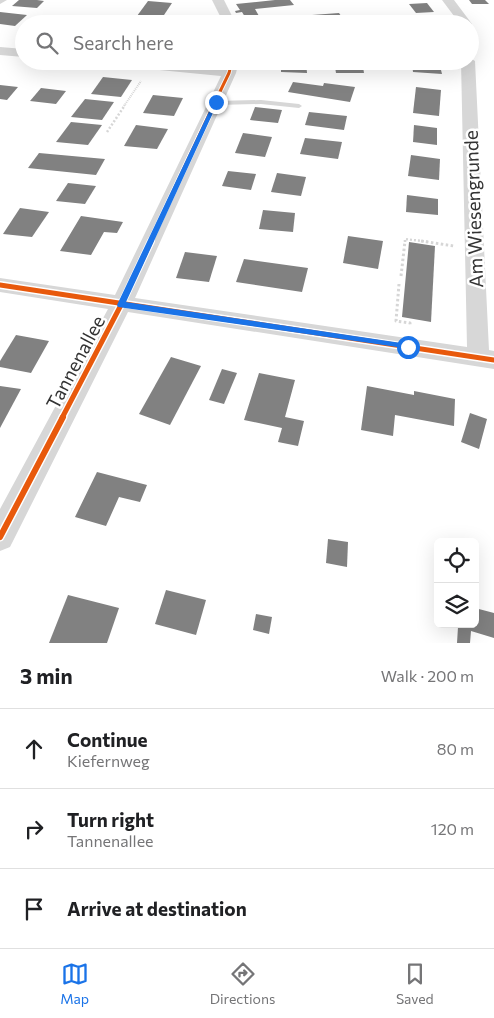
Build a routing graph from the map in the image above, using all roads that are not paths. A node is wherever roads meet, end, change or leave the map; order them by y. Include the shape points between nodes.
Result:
1 (218, 0) edge
2 (448, 0) edge
3 (226, 15) edge
4 (459, 15) edge
5 (0, 51) edge
6 (15, 52) edge
7 (229, 70) edge
8 (468, 70) edge
9 (216, 102) junction
10 (299, 106) dead end
11 (0, 285) edge
12 (121, 305) junction
13 (486, 359) edge
14 (0, 537) edge

1 - 3 street
2 - 4 street
5 - 6 street
7 - 9 street, Tannenallee
8 - 13 street, Am Wiesengrunde via 474,250
9 - 10 lane
9 - 12 street, Tannenallee
11 - 12 street
12 - 13 street
12 - 14 street, Tannenallee

